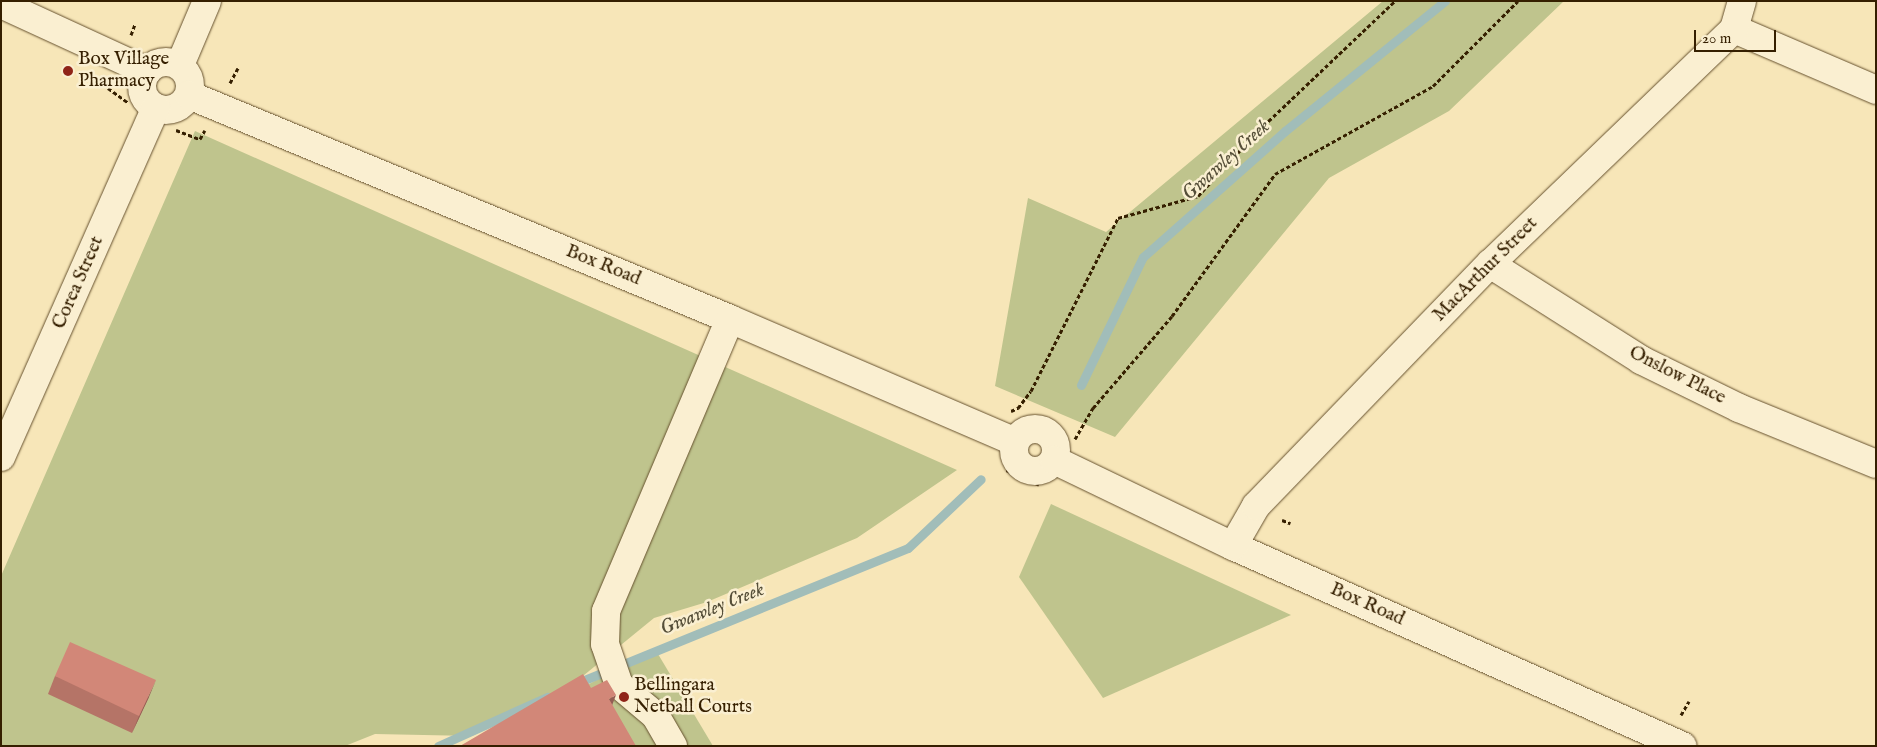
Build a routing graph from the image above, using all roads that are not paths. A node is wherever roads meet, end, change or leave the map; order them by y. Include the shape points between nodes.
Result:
1 (207, 1) edge
2 (1742, 1) edge
3 (1, 4) edge
4 (1734, 29) junction
5 (180, 65) junction
6 (147, 71) junction
7 (1876, 90) edge
8 (189, 95) junction
9 (156, 108) junction
10 (1490, 264) junction
11 (730, 319) junction
12 (1, 457) edge
13 (1876, 464) edge
14 (1233, 546) junction
15 (673, 746) edge
16 (1682, 746) edge

1 - 5 street
2 - 4 street
3 - 6 street
4 - 7 street
4 - 10 street, MacArthur Street
5 - 6 street via 162,62
5 - 8 street via 188,73
6 - 9 street via 142,80 142,92
8 - 9 street via 175,109
8 - 11 street, Box Road
9 - 12 street, Corea Street
10 - 13 street, Onslow Place via 1641,360 1739,408
10 - 14 street, MacArthur Street via 1256,506
11 - 14 street, Box Road via 1015,442 1027,430 1044,430 1055,442 1057,461
11 - 15 street via 606,611 605,644 619,685 656,716
14 - 16 street, Box Road

